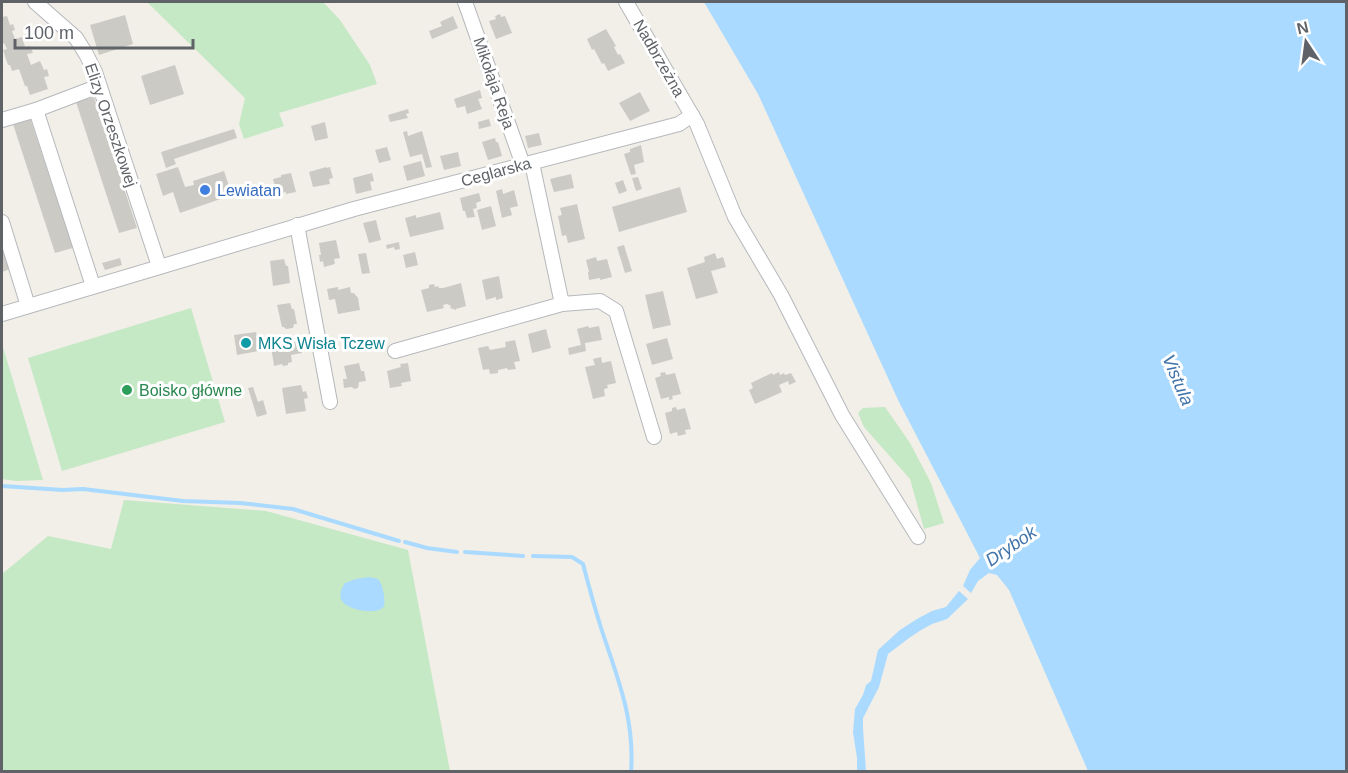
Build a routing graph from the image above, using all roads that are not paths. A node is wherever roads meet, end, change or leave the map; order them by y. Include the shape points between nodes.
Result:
1 (35, 2) edge
2 (465, 2) edge
3 (627, 2) edge
4 (99, 86) junction
5 (36, 110) junction
6 (692, 115) junction
7 (2, 120) edge
8 (528, 164) junction
9 (2, 222) edge
10 (297, 225) junction
11 (159, 266) junction
12 (93, 286) junction
13 (562, 304) junction
14 (28, 306) junction
15 (2, 314) edge
16 (395, 351) dead end
17 (330, 402) dead end
18 (654, 437) dead end
19 (918, 537) dead end

1 - 4 street, Elizy Orzeszkowej via 76,38 87,54
2 - 8 street, Mikołaja Reja
3 - 6 street, Nadbrzeżna
4 - 5 street
4 - 11 street, Elizy Orzeszkowej
5 - 7 street
5 - 12 street
6 - 8 street, Ceglarska via 679,124
6 - 19 street, Nadbrzeżna via 735,218 781,295 842,415
8 - 10 street, Ceglarska
8 - 13 street, Mikołaja Reja
9 - 14 street
10 - 11 street, Ceglarska
10 - 17 street
11 - 12 street, Ceglarska
12 - 14 street, Ceglarska
13 - 16 street
13 - 18 street via 600,301 616,310
14 - 15 street, Ceglarska

